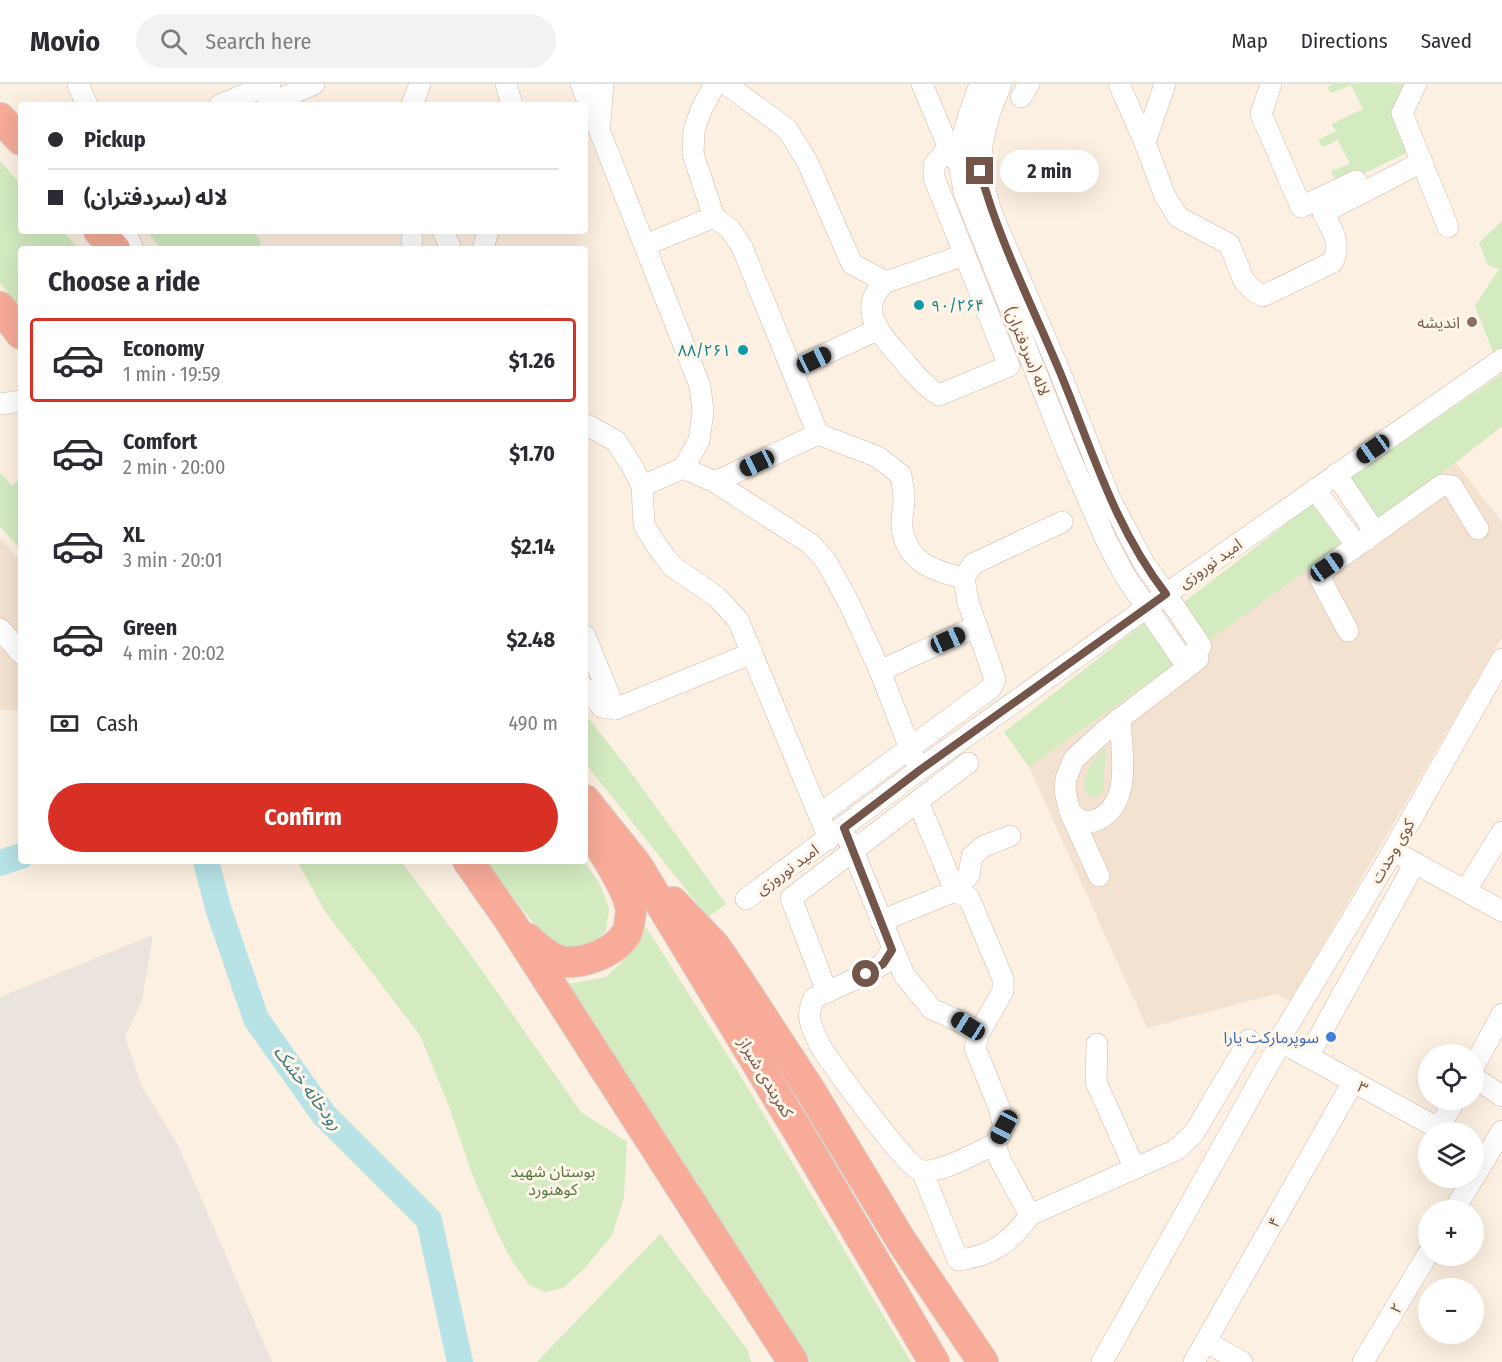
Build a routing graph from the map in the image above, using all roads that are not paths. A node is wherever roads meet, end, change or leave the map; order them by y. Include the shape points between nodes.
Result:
1 (78, 84) edge
2 (270, 84) edge
3 (314, 84) edge
4 (420, 84) edge
5 (506, 84) edge
6 (581, 84) edge
7 (603, 84) edge
8 (716, 84) edge
9 (726, 84) edge
10 (922, 84) edge
11 (980, 84) edge
12 (1001, 84) edge
13 (1119, 84) edge
14 (1166, 84) edge
15 (1271, 84) edge
16 (1416, 84) edge
17 (86, 102) edge
18 (227, 102) edge
19 (274, 102) edge
20 (413, 102) edge
21 (511, 102) edge
22 (599, 129) junction
23 (1145, 143) junction
24 (964, 145) junction
25 (1420, 157) junction
26 (714, 217) junction
27 (1448, 227) dead end
28 (102, 234) edge
29 (645, 245) junction
30 (112, 246) edge
31 (964, 255) junction
32 (852, 264) junction
33 (886, 282) junction
34 (872, 306) junction
35 (0, 307) edge
36 (18, 330) edge
37 (877, 330) junction
38 (1502, 359) edge
39 (1057, 365) junction
40 (793, 369) junction
41 (1037, 375) junction
42 (18, 401) edge
43 (0, 404) edge
44 (588, 426) edge
45 (818, 434) junction
46 (683, 468) junction
47 (1336, 474) junction
48 (715, 482) junction
49 (642, 486) junction
50 (1315, 489) junction
51 (1062, 522) dead end
52 (1478, 529) dead end
53 (1366, 540) junction
54 (964, 578) junction
55 (1166, 594) junction
56 (1146, 608) junction
57 (977, 626) junction
58 (0, 629) edge
59 (1348, 631) dead end
60 (588, 643) edge
61 (18, 650) edge
62 (752, 653) junction
63 (1194, 653) junction
64 (1502, 659) edge
65 (880, 670) junction
66 (588, 691) edge
67 (615, 709) junction
68 (1120, 718) junction
69 (909, 747) junction
70 (968, 763) dead end
71 (920, 770) junction
72 (918, 801) junction
73 (588, 804) edge
74 (1070, 812) junction
75 (819, 815) junction
76 (588, 825) edge
77 (1502, 832) edge
78 (837, 834) junction
79 (1010, 836) dead end
80 (853, 851) junction
81 (1392, 851) junction
82 (1415, 863) junction
83 (470, 864) edge
84 (637, 865) junction
85 (1099, 876) dead end
86 (1466, 890) junction
87 (955, 891) junction
88 (746, 899) dead end
89 (1502, 910) edge
90 (510, 921) junction
91 (881, 921) junction
92 (892, 950) junction
93 (827, 992) junction
94 (1502, 1014) edge
95 (979, 1033) junction
96 (1248, 1040) dead end
97 (1281, 1042) junction
98 (1097, 1044) dead end
99 (1484, 1048) edge
100 (1308, 1057) junction
101 (1353, 1082) junction
102 (1484, 1084) edge
103 (1502, 1096) edge
104 (1425, 1122) edge
105 (1502, 1131) edge
106 (995, 1144) junction
107 (1484, 1149) edge
108 (1135, 1169) junction
109 (922, 1171) junction
110 (1030, 1215) junction
111 (1421, 1266) edge
112 (750, 1295) junction
113 (1206, 1342) junction
114 (775, 1362) edge
115 (794, 1362) edge
116 (934, 1362) edge
117 (983, 1362) edge
118 (1102, 1362) edge
119 (1194, 1362) edge
120 (1242, 1362) edge
121 (1363, 1362) edge

1 - 17 street
2 - 18 street
3 - 19 street
4 - 20 street
5 - 21 street
6 - 22 street
7 - 22 street
8 - 26 street via 693,131 693,154
9 - 32 street via 787,129 807,161
10 - 24 street, لاله (سردفتران)
11 - 24 street, لاله (سردفتران)
12 - 24 street, لاله (سردفتران) via 988,115
13 - 23 street
14 - 23 street
15 - 25 street via 1261,114 1301,207
16 - 25 street via 1402,113
22 - 29 street
23 - 25 street via 1165,196 1178,217 1229,244 1244,281 1263,296 1333,262 1338,249 1336,239 1323,213
24 - 31 street via 937,159 933,171
24 - 39 street, لاله (سردفتران) via 980,171 991,212
24 - 41 street, لاله (سردفتران) via 964,192
25 - 27 street
26 - 29 street
26 - 40 street via 730,229 742,247
28 - 30 highway
29 - 46 street via 700,386 704,412 699,441
31 - 33 street
31 - 37 street via 1009,366 939,395 926,387
32 - 33 street
32 - 34 street
33 - 34 street via 876,292
34 - 37 street
35 - 36 highway
37 - 40 street
38 - 47 street, امید نوروزی
39 - 41 street
39 - 55 street, لاله (سردفتران) via 1111,501 1145,565
40 - 45 street
41 - 56 street, لاله (سردفتران) via 1107,542
42 - 43 street
44 - 49 street via 616,441
45 - 48 street
45 - 54 street via 878,457 901,475 902,528 910,550 937,571
46 - 48 street
46 - 49 street
47 - 50 street, امید نوروزی
47 - 53 street via 1372,529
48 - 65 street via 811,544 826,561
49 - 62 street via 644,525 657,546 672,566 717,597 738,620
50 - 53 street via 1354,542
50 - 55 street, امید نوروزی
51 - 54 street via 973,564
52 - 53 street via 1448,484
53 - 59 street via 1320,575
54 - 57 street
55 - 56 street, امید نوروزی
55 - 63 street, لاله (سردفتران) via 1201,645
56 - 63 street, لاله (سردفتران) via 1182,659
56 - 71 street, امید نوروزی
57 - 65 street
57 - 69 street via 995,679 991,688
58 - 61 street
60 - 67 street
62 - 67 street
62 - 75 street
63 - 68 street via 1198,659
64 - 81 street, کوی وحدت
65 - 69 street
66 - 67 street via 602,707
68 - 74 street via 1074,759 1065,791
68 - 74 street via 1123,762 1114,805 1106,815 1087,823
69 - 71 street
69 - 75 street
70 - 72 street
71 - 78 street, امید نوروزی
72 - 80 street
72 - 87 street
73 - 84 highway, کمربندی شیراز
74 - 85 street
75 - 78 street
76 - 90 highway via 626,892 631,910 627,934 605,954 564,962 542,951
77 - 86 street
78 - 80 street
78 - 88 street, امید نوروزی
79 - 87 street via 984,846 972,856 969,874
80 - 91 street
80 - 93 street via 791,898
81 - 82 street
81 - 97 street, کوی وحدت
82 - 86 street
82 - 100 street, کوی وحدت
83 - 90 highway
84 - 116 highway, کمربندی شیراز
84 - 117 highway via 721,954 902,1242
86 - 89 street
87 - 91 street
87 - 95 street via 969,898 1003,979 1003,991
90 - 112 highway
91 - 92 street
92 - 93 street via 883,964
92 - 95 street via 904,975 932,1009
93 - 109 street via 814,998 809,1009 821,1047 900,1153
94 - 99 street
95 - 106 street via 975,1048 1004,1127
96 - 108 street via 1194,1133 1176,1150
97 - 100 street, ۳
97 - 118 street, کوی وحدت
98 - 108 street via 1096,1082
100 - 101 street, ۳
101 - 104 street, ۳
101 - 113 street, ۴
102 - 103 street
105 - 107 street
106 - 109 street via 938,1169
106 - 110 street
108 - 110 street
109 - 110 street via 957,1260 987,1254 1005,1243
111 - 121 street, ۲
112 - 114 highway
112 - 115 highway
113 - 119 street, ۴
113 - 120 street

